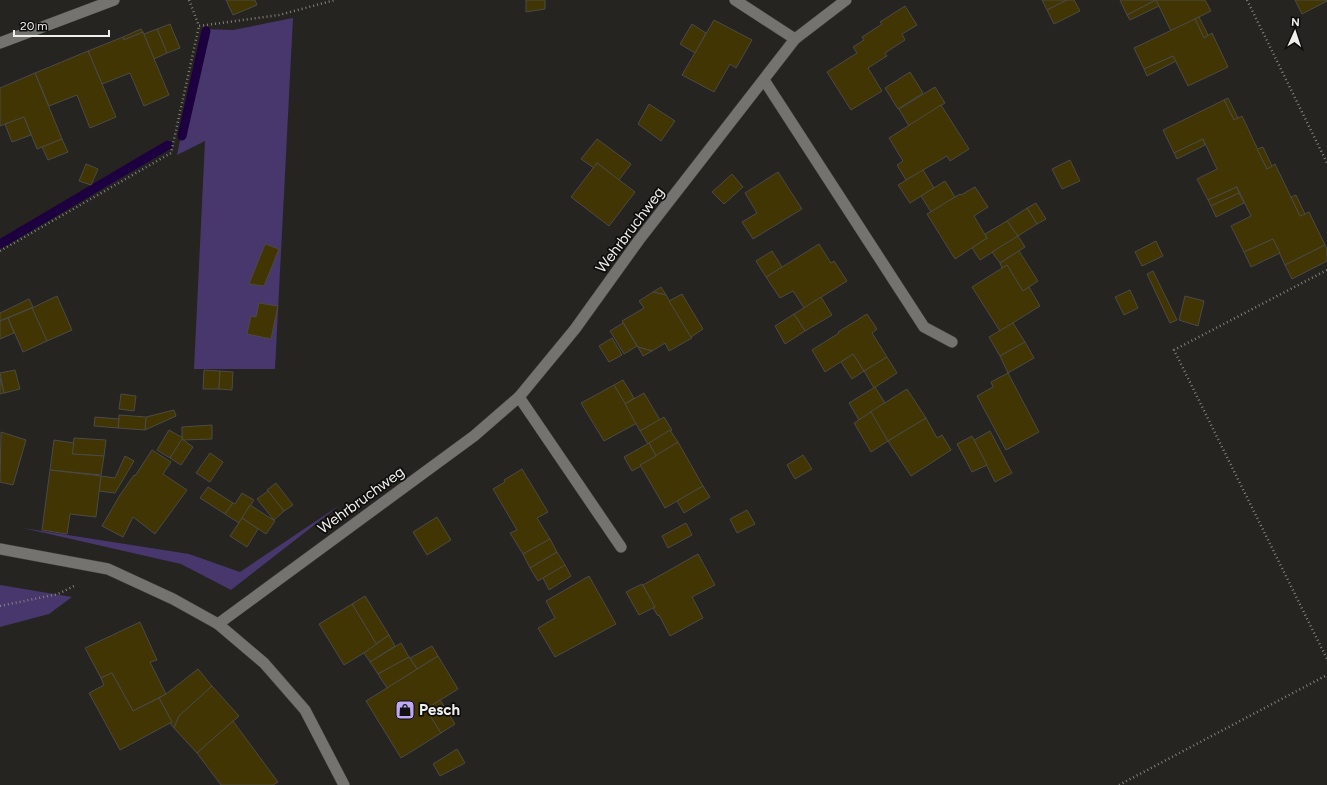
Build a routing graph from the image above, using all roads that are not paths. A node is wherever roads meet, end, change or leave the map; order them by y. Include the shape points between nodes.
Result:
1 (114, 0) edge
2 (735, 0) edge
3 (846, 0) edge
4 (795, 39) junction
5 (0, 43) edge
6 (764, 80) junction
7 (952, 342) dead end
8 (519, 397) junction
9 (621, 547) dead end
10 (0, 549) edge
11 (218, 624) junction
12 (344, 785) edge

1 - 5 street
2 - 4 street
3 - 4 street, Wehrbruchweg
4 - 6 street, Wehrbruchweg
6 - 7 street via 924,326
6 - 8 street, Wehrbruchweg via 640,240 575,329
8 - 9 street
8 - 11 street, Wehrbruchweg via 474,436
10 - 11 street via 108,570 173,599
11 - 12 street via 264,663 305,710

